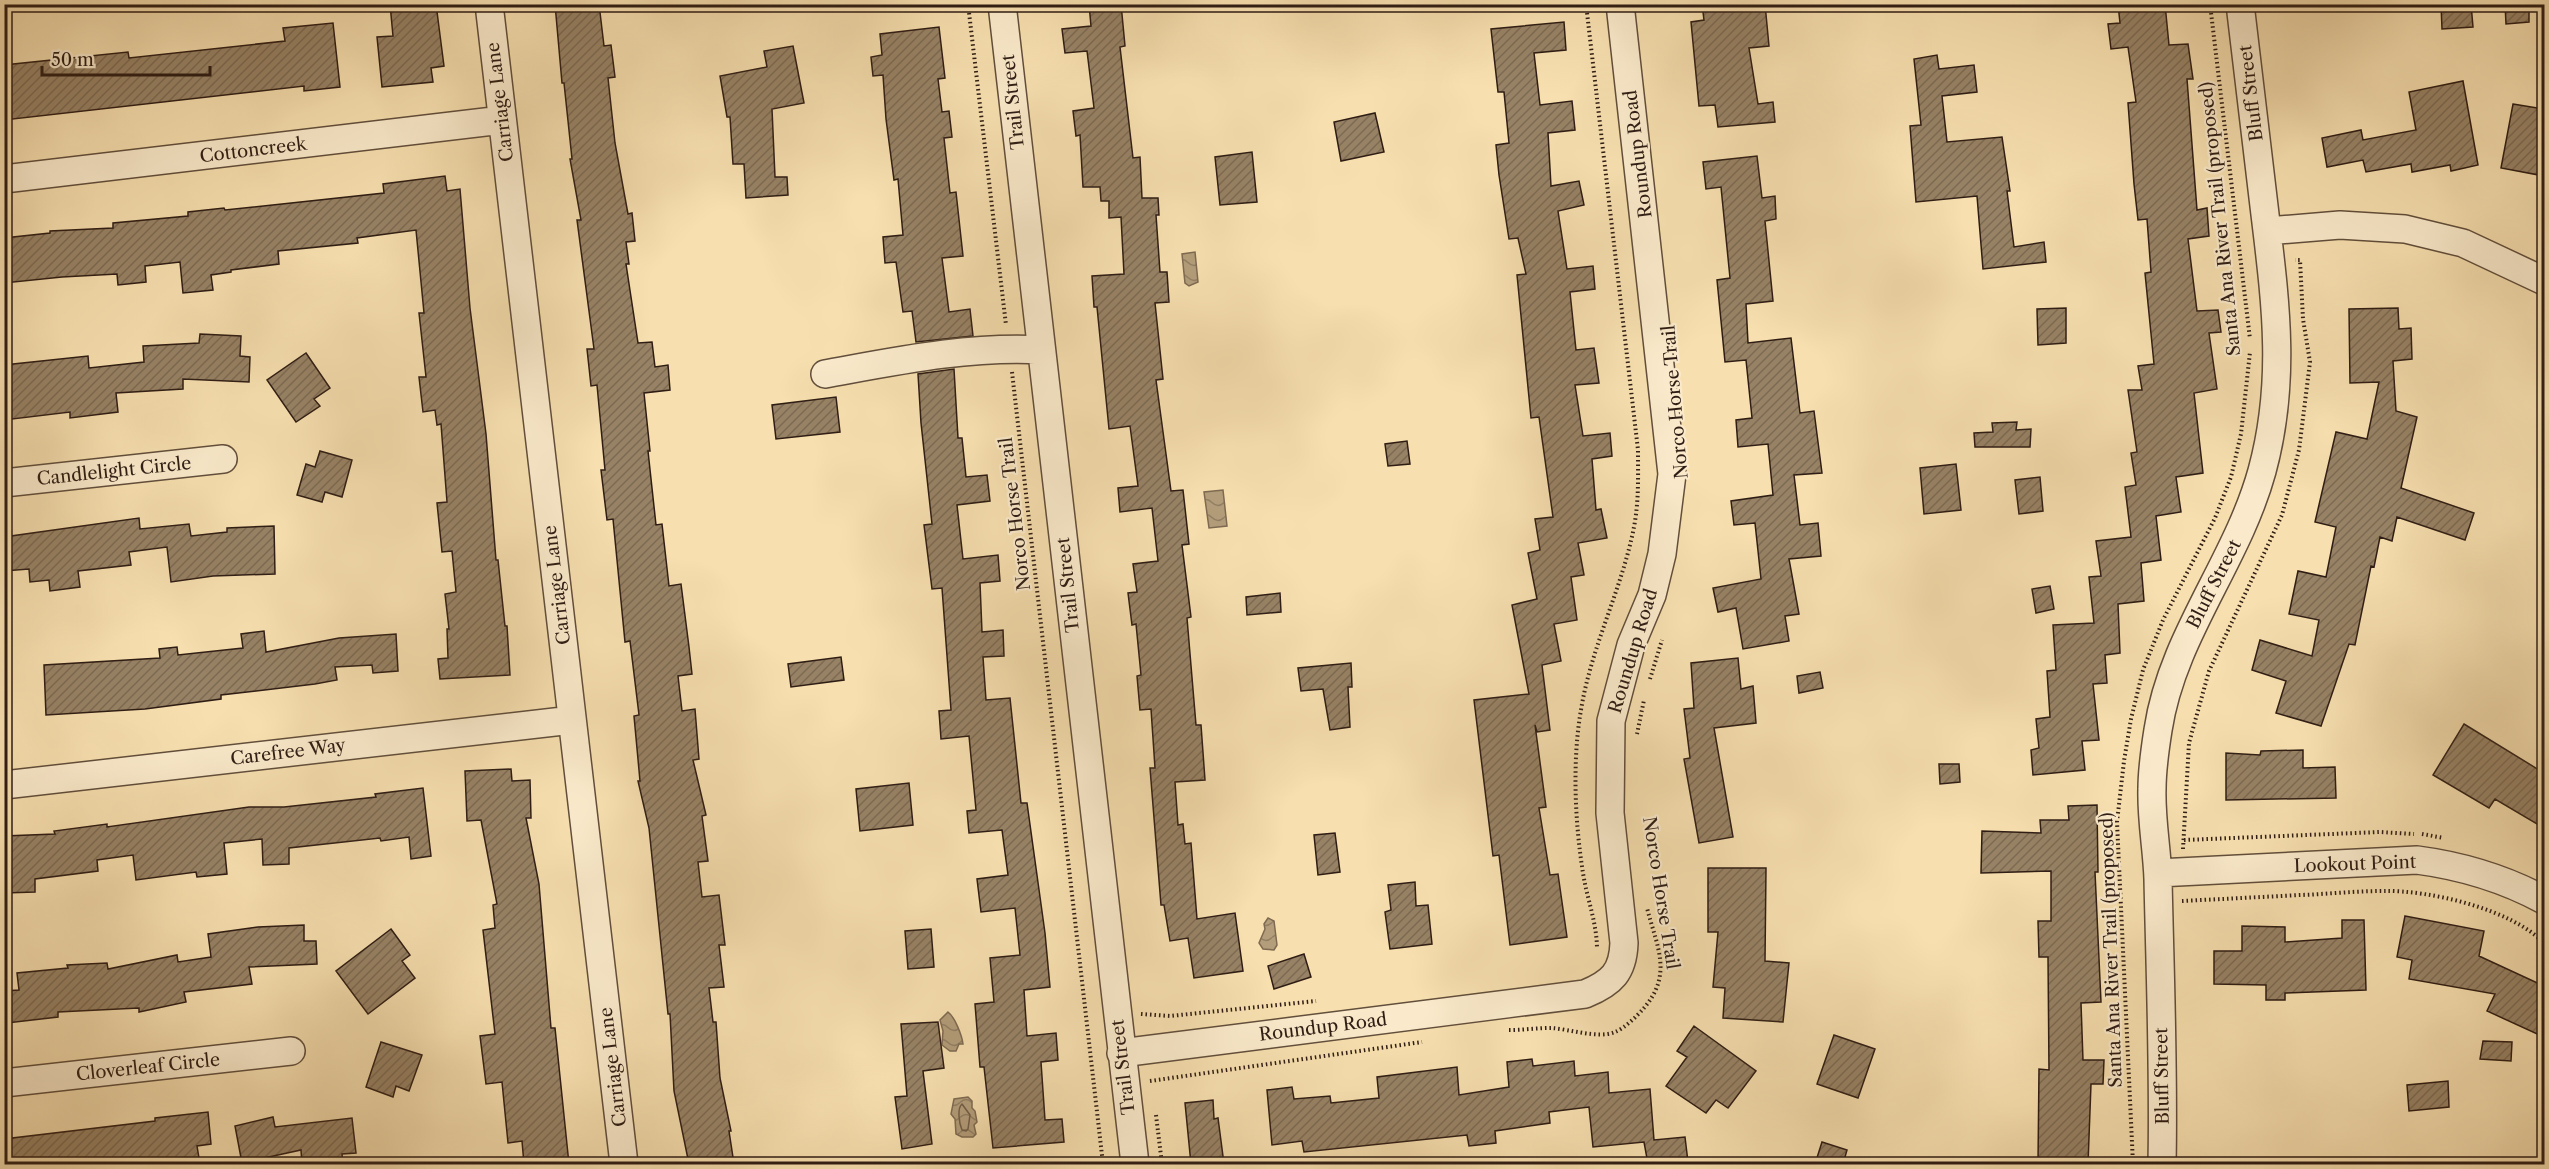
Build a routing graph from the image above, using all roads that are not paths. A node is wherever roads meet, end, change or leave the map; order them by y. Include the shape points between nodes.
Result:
1 (489, 4) edge
2 (1002, 4) edge
3 (1620, 4) edge
4 (2240, 4) edge
5 (502, 120) junction
6 (4, 179) edge
7 (2267, 231) junction
8 (2544, 281) edge
9 (1041, 350) junction
10 (825, 374) dead end
11 (223, 459) dead end
12 (4, 483) edge
13 (572, 720) junction
14 (4, 785) edge
15 (2169, 872) junction
16 (2544, 900) edge
17 (291, 1051) dead end
18 (1120, 1053) junction
19 (4, 1083) edge
20 (624, 1164) edge
21 (1134, 1164) edge
22 (2162, 1164) edge

1 - 5 street, Carriage Lane
2 - 9 street, Trail Street
3 - 18 street, Roundup Road via 1672,474 1662,554 1628,654 1611,721 1610,813 1624,943 1623,960 1616,975 1585,994
4 - 7 street, Bluff Street
5 - 6 street, Cottoncreek
5 - 13 street, Carriage Lane
7 - 8 street via 2340,225 2405,229 2463,243
7 - 15 street, Bluff Street via 2278,364 2269,442 2238,539 2181,650 2158,729 2151,790
9 - 10 street via 1009,348 928,355
9 - 18 street, Trail Street
11 - 12 street, Candlelight Circle
13 - 14 street, Carefree Way
13 - 20 street, Carriage Lane
15 - 16 street, Lookout Point via 2417,860 2488,874
15 - 22 street, Bluff Street
17 - 19 street, Cloverleaf Circle
18 - 21 street, Trail Street

